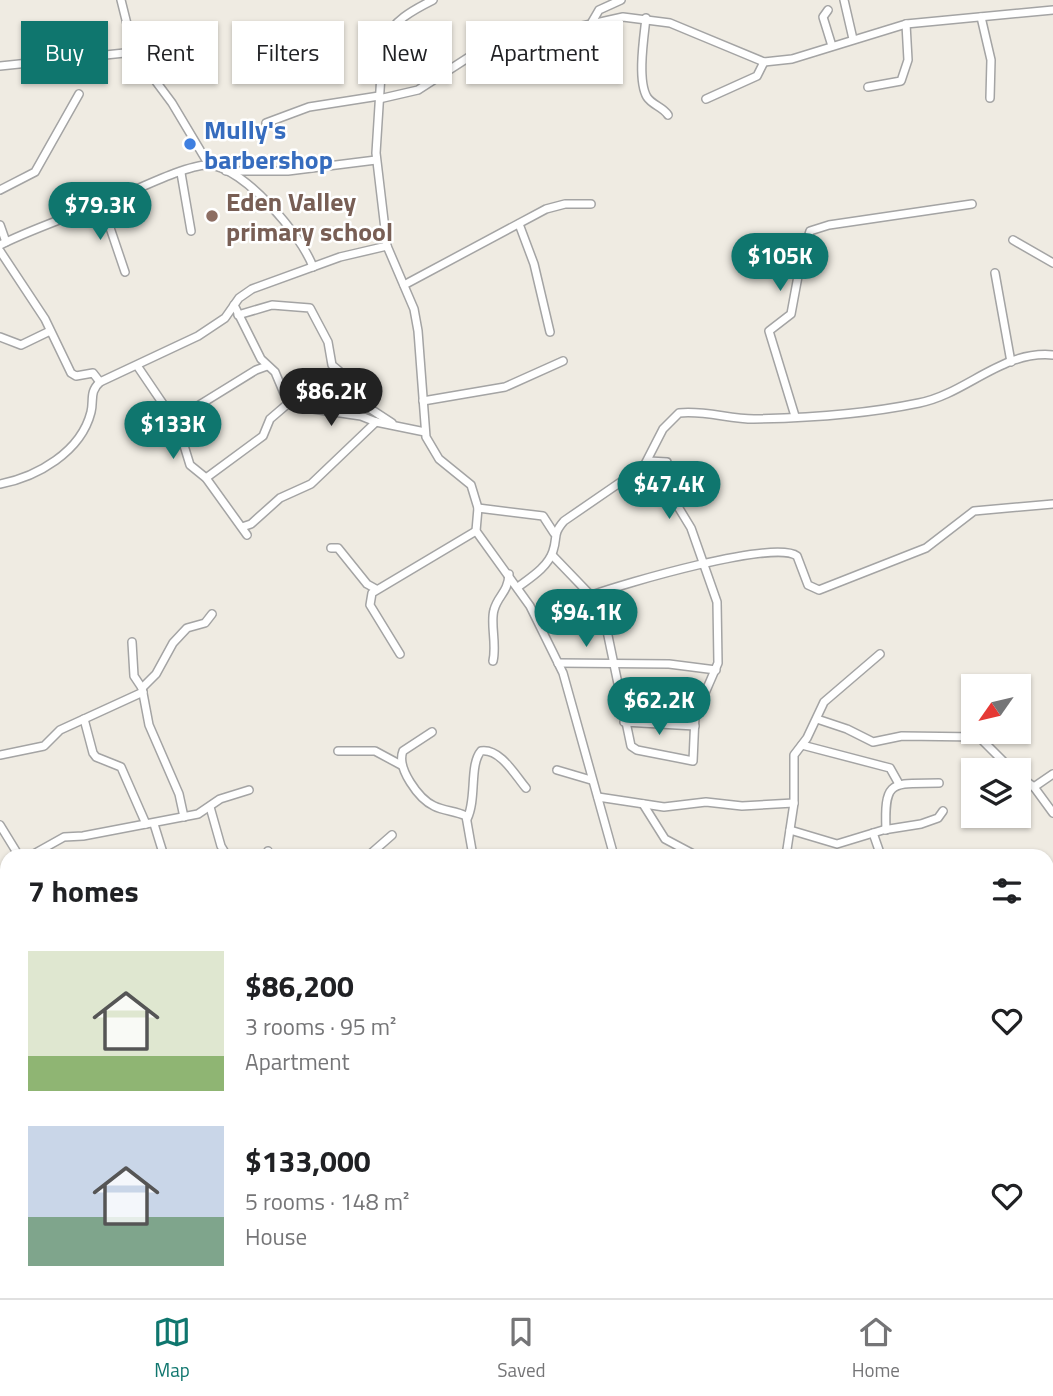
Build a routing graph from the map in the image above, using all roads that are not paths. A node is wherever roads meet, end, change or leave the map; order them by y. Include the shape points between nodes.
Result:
1 (121, 0) edge
2 (433, 0) edge
3 (621, 0) edge
4 (844, 0) edge
5 (828, 10) dead end
6 (1053, 10) edge
7 (981, 17) junction
8 (646, 18) junction
9 (126, 21) edge
10 (593, 21) edge
11 (598, 21) edge
12 (906, 24) junction
13 (853, 39) junction
14 (832, 46) junction
15 (122, 53) edge
16 (466, 59) edge
17 (764, 62) junction
18 (0, 66) edge
19 (158, 84) edge
20 (868, 87) dead end
21 (79, 94) dead end
22 (379, 98) junction
23 (990, 98) dead end
24 (706, 99) dead end
25 (668, 115) dead end
26 (266, 123) dead end
27 (376, 160) junction
28 (209, 165) junction
29 (225, 171) junction
30 (181, 173) junction
31 (0, 190) edge
32 (102, 204) junction
33 (592, 204) dead end
34 (972, 204) dead end
35 (519, 225) junction
36 (0, 226) edge
37 (191, 231) dead end
38 (1013, 240) dead end
39 (3, 243) edge
40 (387, 246) junction
41 (0, 251) edge
42 (1053, 263) edge
43 (313, 267) junction
44 (125, 272) dead end
45 (995, 273) dead end
46 (404, 285) junction
47 (234, 305) junction
48 (238, 315) junction
49 (50, 331) junction
50 (550, 332) dead end
51 (0, 337) edge
52 (1053, 355) edge
53 (261, 359) junction
54 (563, 361) dead end
55 (1011, 362) junction
56 (267, 366) junction
57 (138, 367) junction
58 (256, 370) junction
59 (100, 382) junction
60 (291, 401) junction
61 (423, 401) junction
62 (795, 415) junction
63 (376, 422) junction
64 (393, 424) junction
65 (178, 426) junction
66 (425, 432) junction
67 (649, 461) junction
68 (206, 478) junction
69 (0, 484) edge
70 (1053, 504) edge
71 (478, 508) junction
72 (242, 527) junction
73 (476, 531) junction
74 (554, 533) junction
75 (247, 535) dead end
76 (331, 548) dead end
77 (552, 555) junction
78 (704, 565) junction
79 (509, 573) junction
80 (517, 587) junction
81 (376, 589) junction
82 (592, 595) junction
83 (212, 614) dead end
84 (132, 642) dead end
85 (400, 654) dead end
86 (880, 654) dead end
87 (493, 661) dead end
88 (558, 663) junction
89 (614, 663) junction
90 (716, 670) junction
91 (142, 690) junction
92 (84, 719) junction
93 (817, 719) junction
94 (624, 722) junction
95 (695, 726) junction
96 (432, 732) dead end
97 (802, 745) junction
98 (338, 751) dead end
99 (0, 755) edge
100 (1000, 758) edge
101 (402, 765) junction
102 (558, 771) dead end
103 (1053, 774) edge
104 (592, 780) junction
105 (939, 783) dead end
106 (899, 784) junction
107 (1031, 785) edge
108 (1034, 787) junction
109 (526, 788) dead end
110 (249, 790) dead end
111 (598, 797) junction
112 (793, 803) junction
113 (643, 804) junction
114 (210, 807) junction
115 (943, 811) dead end
116 (1053, 813) edge
117 (184, 817) junction
118 (467, 819) junction
119 (150, 824) junction
120 (0, 825) edge
121 (790, 830) junction
122 (886, 830) junction
123 (873, 833) junction
124 (392, 835) dead end
125 (16, 849) edge
126 (43, 849) edge
127 (161, 849) edge
128 (224, 849) edge
129 (376, 849) edge
130 (472, 849) edge
131 (612, 849) edge
132 (684, 849) edge
133 (787, 849) edge
134 (879, 849) edge

1 - 9 street
2 - 22 street via 405,16 386,36 380,54
3 - 10 street via 599,10
4 - 13 street
5 - 14 street via 823,17
6 - 7 street
7 - 12 street
7 - 23 street via 991,60
8 - 11 street
8 - 17 street
8 - 25 street via 642,60 646,92
12 - 13 street
12 - 20 street via 908,60 901,81
13 - 14 street
14 - 17 street via 784,61
15 - 18 street
16 - 22 street via 418,90
17 - 24 street via 757,76
19 - 28 street
21 - 31 street via 35,172
22 - 26 street via 309,107
22 - 27 street
27 - 29 street via 288,171
27 - 40 street
28 - 29 street
28 - 30 street
29 - 43 street via 280,213
30 - 32 street
30 - 37 street
32 - 39 street
32 - 44 street
33 - 35 street via 546,209
34 - 62 street via 810,231 791,314 769,331
35 - 46 street
35 - 50 street via 534,264
36 - 39 street
38 - 42 street
40 - 43 street
40 - 46 street
41 - 49 street
43 - 47 street via 252,289
45 - 55 street
46 - 61 street via 418,331
47 - 48 street
47 - 57 street via 225,318 198,336
48 - 53 street
48 - 64 street via 272,305 310,308 328,342 332,365 351,381 363,404
49 - 51 street via 20,345
49 - 59 street via 71,373 93,373
52 - 55 street
53 - 56 street
53 - 58 street
54 - 61 street via 505,387
55 - 62 street via 986,370 954,393 920,403
56 - 58 street
56 - 60 street
57 - 59 street
57 - 65 street
58 - 65 street via 188,412
59 - 69 street via 92,392 91,414 69,447 41,470
60 - 63 street
60 - 68 street via 270,419 263,436
61 - 66 street
62 - 67 street via 751,419 679,413 663,429
63 - 64 street
63 - 72 street via 311,484 280,498
64 - 66 street
65 - 68 street via 187,459
66 - 71 street via 439,460 471,485
67 - 74 street via 564,521
67 - 78 street via 667,462 677,505
68 - 72 street
70 - 78 street via 974,511 926,548 819,590 808,585 792,552
71 - 73 street
71 - 74 street via 543,516
72 - 75 street
73 - 79 street
73 - 81 street
74 - 77 street
76 - 81 street via 338,548
77 - 80 street
77 - 82 street
78 - 82 street via 656,574
78 - 90 street via 717,602
79 - 80 street
79 - 87 street via 506,592 493,612
80 - 88 street
81 - 85 street via 370,605
82 - 89 street via 602,607
83 - 91 street via 176,640
84 - 91 street via 134,676
86 - 93 street via 824,702
88 - 89 street
88 - 104 street
89 - 90 street
89 - 94 street
90 - 95 street via 696,712
91 - 92 street
91 - 117 street via 149,725 179,794
92 - 99 street via 60,730 44,746
92 - 119 street via 96,757 121,767
93 - 97 street
93 - 100 street via 873,742 902,736 979,737
94 - 95 street
94 - 95 street via 627,739 637,750 689,762 695,757
96 - 101 street via 403,751
97 - 106 street via 890,768
97 - 112 street via 792,761
98 - 101 street via 375,751
101 - 118 street via 429,804
102 - 104 street
103 - 108 street
104 - 111 street
105 - 106 street
106 - 122 street via 886,797
107 - 108 street
108 - 116 street
109 - 118 street via 491,750 481,751
110 - 114 street
111 - 113 street
111 - 131 street
112 - 113 street
112 - 121 street
113 - 132 street via 665,839
114 - 117 street
114 - 128 street
115 - 122 street via 921,824
117 - 119 street
118 - 130 street
119 - 126 street via 64,837
119 - 127 street
120 - 125 street
121 - 123 street via 828,844
121 - 133 street
122 - 123 street
123 - 134 street
124 - 129 street

